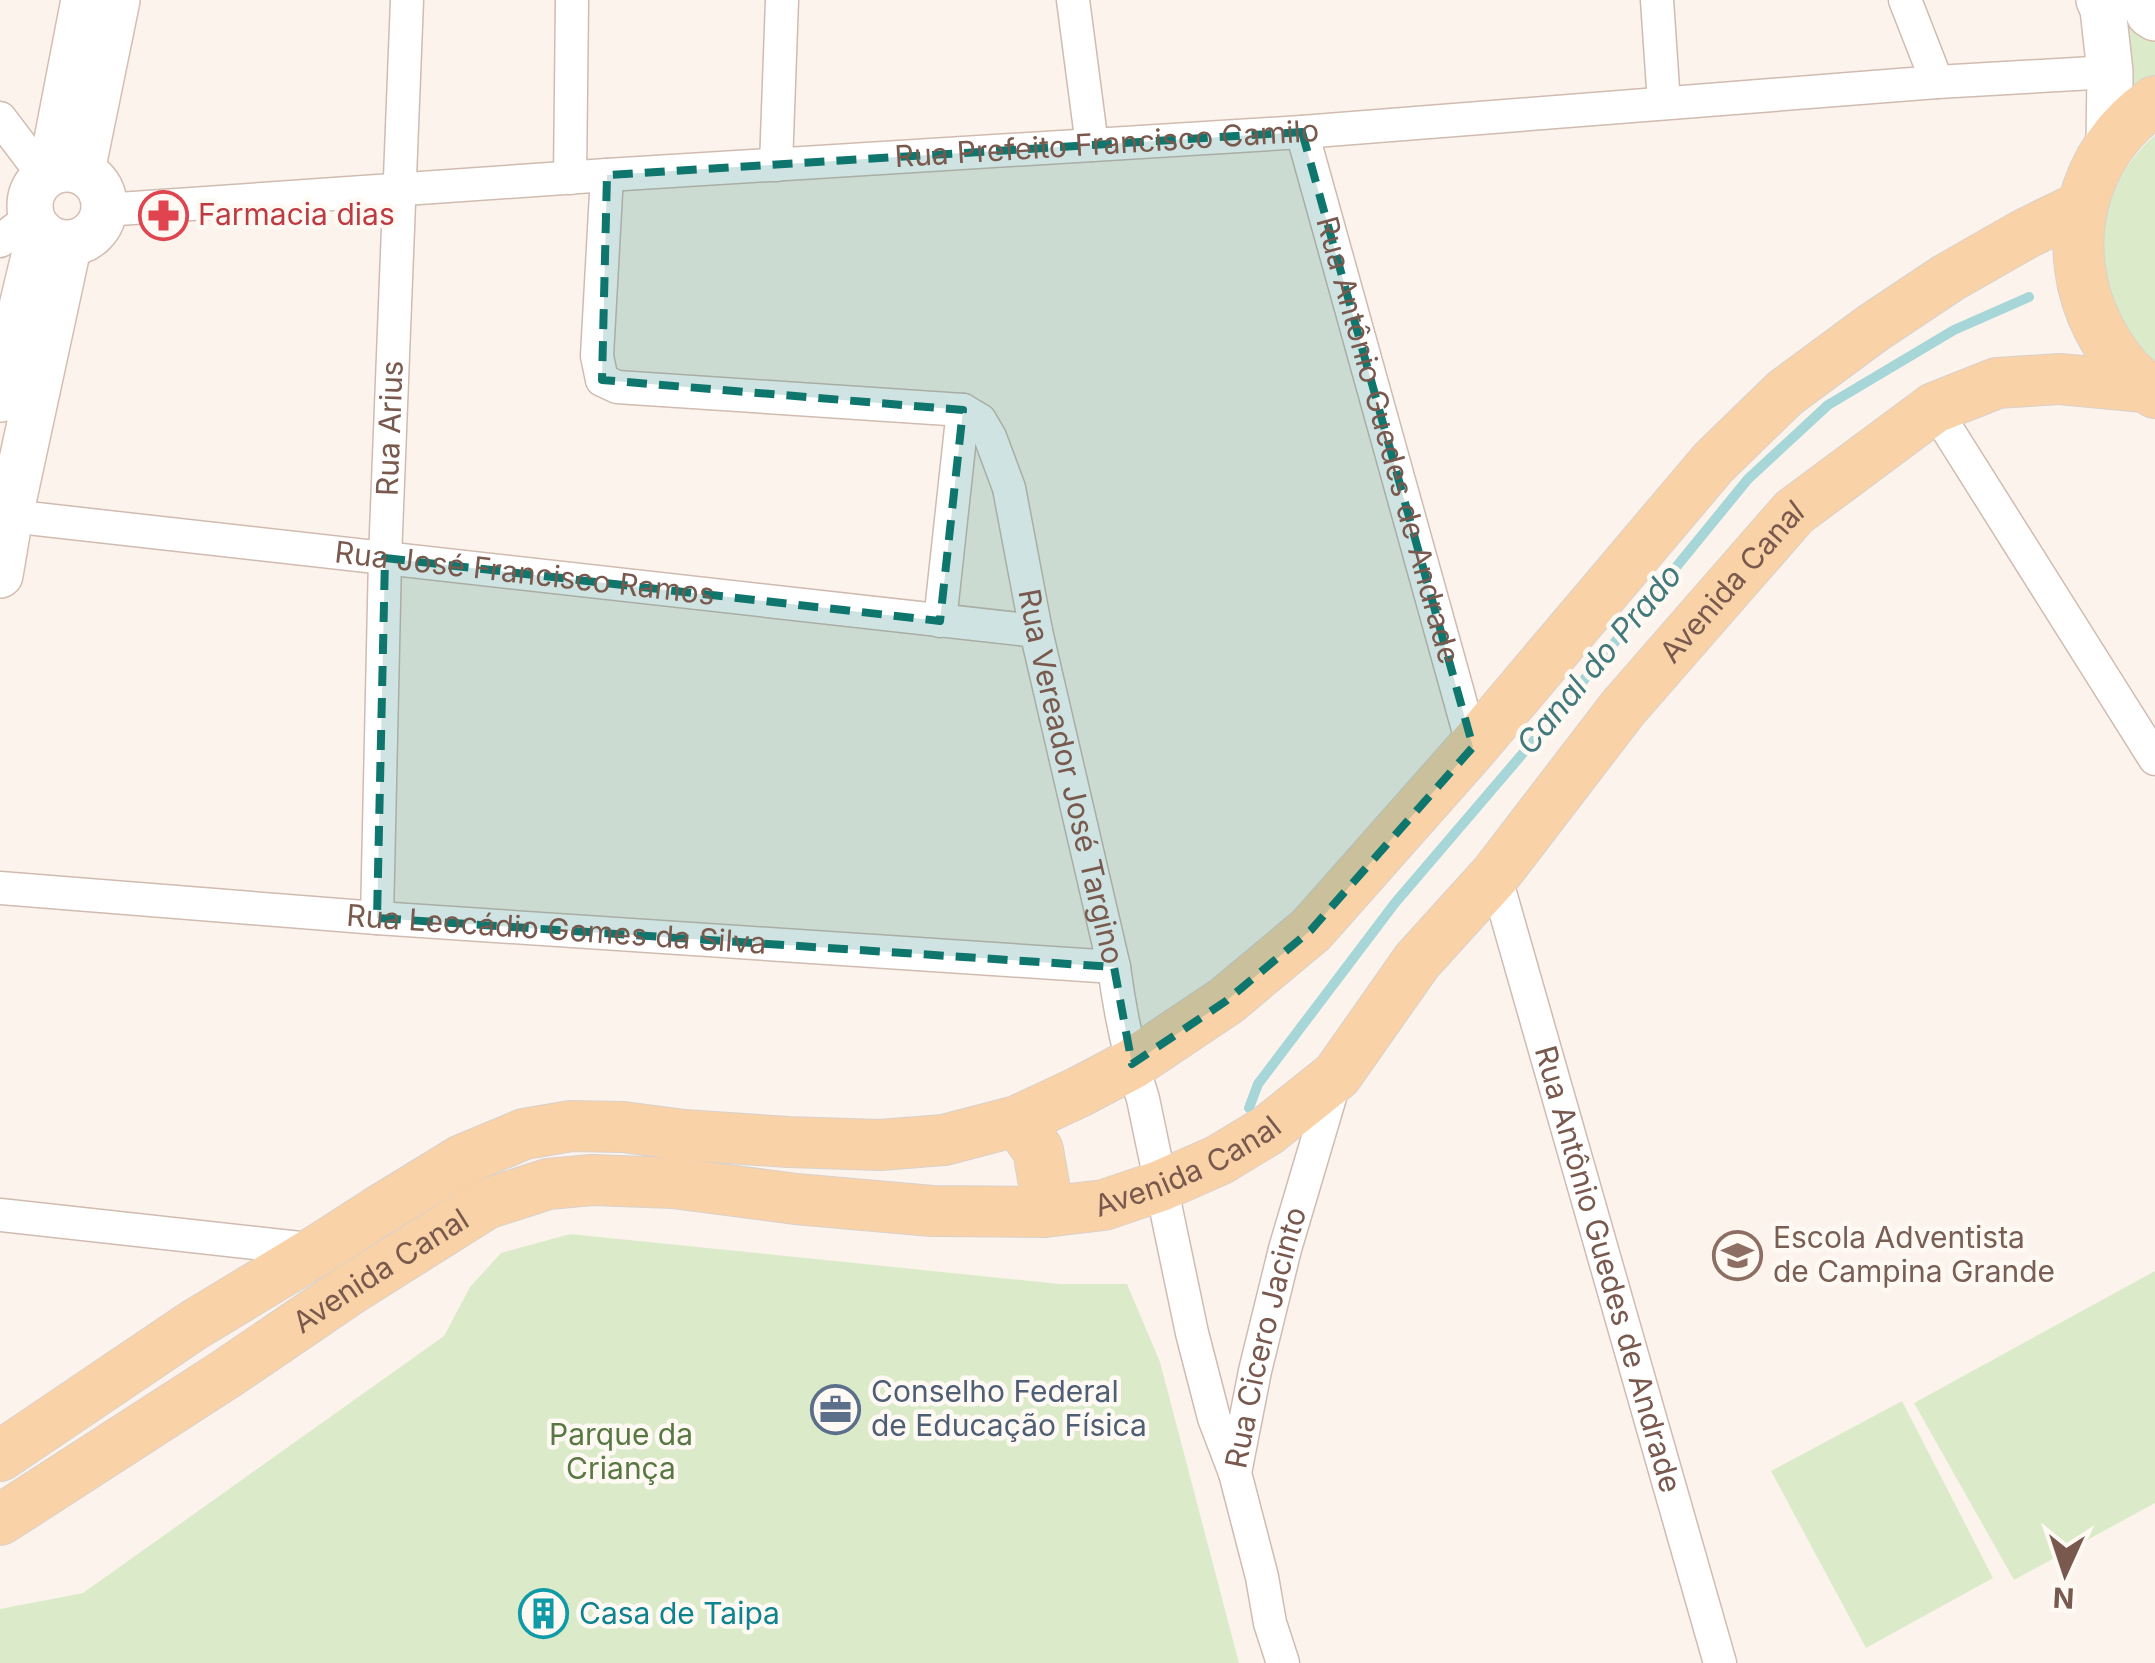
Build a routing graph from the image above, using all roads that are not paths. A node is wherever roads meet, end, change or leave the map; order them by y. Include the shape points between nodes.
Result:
1 (84, 0) edge
2 (117, 0) edge
3 (407, 0) edge
4 (572, 0) edge
5 (782, 0) edge
6 (1073, 0) edge
7 (1658, 0) edge
8 (1905, 0) edge
9 (2115, 3) edge
10 (2155, 18) edge
11 (2110, 72) junction
12 (1938, 82) junction
13 (2155, 101) edge
14 (1664, 103) junction
15 (0, 118) edge
16 (1302, 132) junction
17 (1092, 145) junction
18 (2109, 145) junction
19 (776, 165) junction
20 (607, 175) junction
21 (570, 178) junction
22 (398, 191) junction
23 (2082, 206) junction
24 (45, 207) edge
25 (104, 210) joint
26 (2150, 390) edge
27 (0, 399) edge
28 (1934, 408) junction
29 (964, 410) junction
30 (10, 516) junction
31 (384, 558) junction
32 (0, 574) edge
33 (940, 621) junction
34 (1036, 631) junction
35 (1473, 746) junction
36 (2155, 759) edge
37 (1495, 875) junction
38 (0, 888) edge
39 (376, 918) junction
40 (1114, 968) junction
41 (1132, 1064) junction
42 (1337, 1074) junction
43 (1017, 1121) junction
44 (1160, 1186) junction
45 (1044, 1212) junction
46 (0, 1215) edge
47 (318, 1250) junction
48 (0, 1456) edge
49 (1235, 1473) junction
50 (0, 1520) edge
51 (1283, 1663) edge
52 (1720, 1663) edge

1 - 24 main road
2 - 24 main road
3 - 22 street, Rua Arius
4 - 21 street
5 - 19 street
6 - 17 street
7 - 14 street
8 - 12 street
9 - 10 main road
9 - 11 main road
11 - 12 street, Rua Prefeito Francisco Camilo
11 - 18 main road
12 - 14 street, Rua Prefeito Francisco Camilo
13 - 18 main road
14 - 16 street, Rua Prefeito Francisco Camilo
15 - 24 street
16 - 17 street, Rua Prefeito Francisco Camilo
16 - 35 street, Rua Antônio Guedes de Andrade
17 - 19 street, Rua Prefeito Francisco Camilo
18 - 23 main road
19 - 20 street, Rua Prefeito Francisco Camilo
20 - 21 street, Rua Prefeito Francisco Camilo
20 - 29 street via 597,356 602,380 618,387
21 - 22 street, Rua Prefeito Francisco Camilo
22 - 25 street, Rua Prefeito Francisco Camilo
22 - 31 street, Rua Arius
23 - 26 main road via 2078,256 2087,305 2110,350
23 - 35 main road, Avenida Canal via 1948,278 1784,393 1713,462
24 - 25 main road via 97,183
24 - 27 main road
24 - 30 main road
26 - 28 main road, Avenida Canal via 2060,378 1997,383
28 - 36 street
28 - 37 main road, Avenida Canal via 1794,512 1623,708
29 - 33 street
29 - 34 street, Rua Vereador José Targino via 990,437 1009,488
30 - 31 street, Rua José Francisco Ramos
30 - 32 main road
31 - 33 street, Rua José Francisco Ramos
31 - 39 street, Rua Arius
33 - 34 street, Rua José Francisco Ramos
34 - 40 street, Rua Vereador José Targino
35 - 41 main road, Avenida Canal via 1311,930 1226,1001
37 - 42 main road, Avenida Canal via 1417,961
37 - 52 street, Rua Antônio Guedes de Andrade
38 - 39 street, Rua Leocádio Gomes da Silva
39 - 40 street, Rua Leocádio Gomes da Silva
40 - 41 street, Rua Vereador José Targino
41 - 43 main road, Avenida Canal
41 - 44 street, Rua Vereador José Targino
42 - 44 main road, Avenida Canal via 1266,1131
42 - 49 street, Rua Cicero Jacinto via 1285,1250
43 - 45 main road via 1038,1150
43 - 47 main road, Avenida Canal via 944,1140 880,1146 624,1127 524,1134 462,1160
44 - 45 main road, Avenida Canal via 1104,1206
44 - 49 street via 1210,1405
45 - 50 main road, Avenida Canal via 932,1212 592,1180 508,1195
46 - 47 street
47 - 48 main road, Avenida Canal
49 - 51 street, Rua Cicero Jacinto

